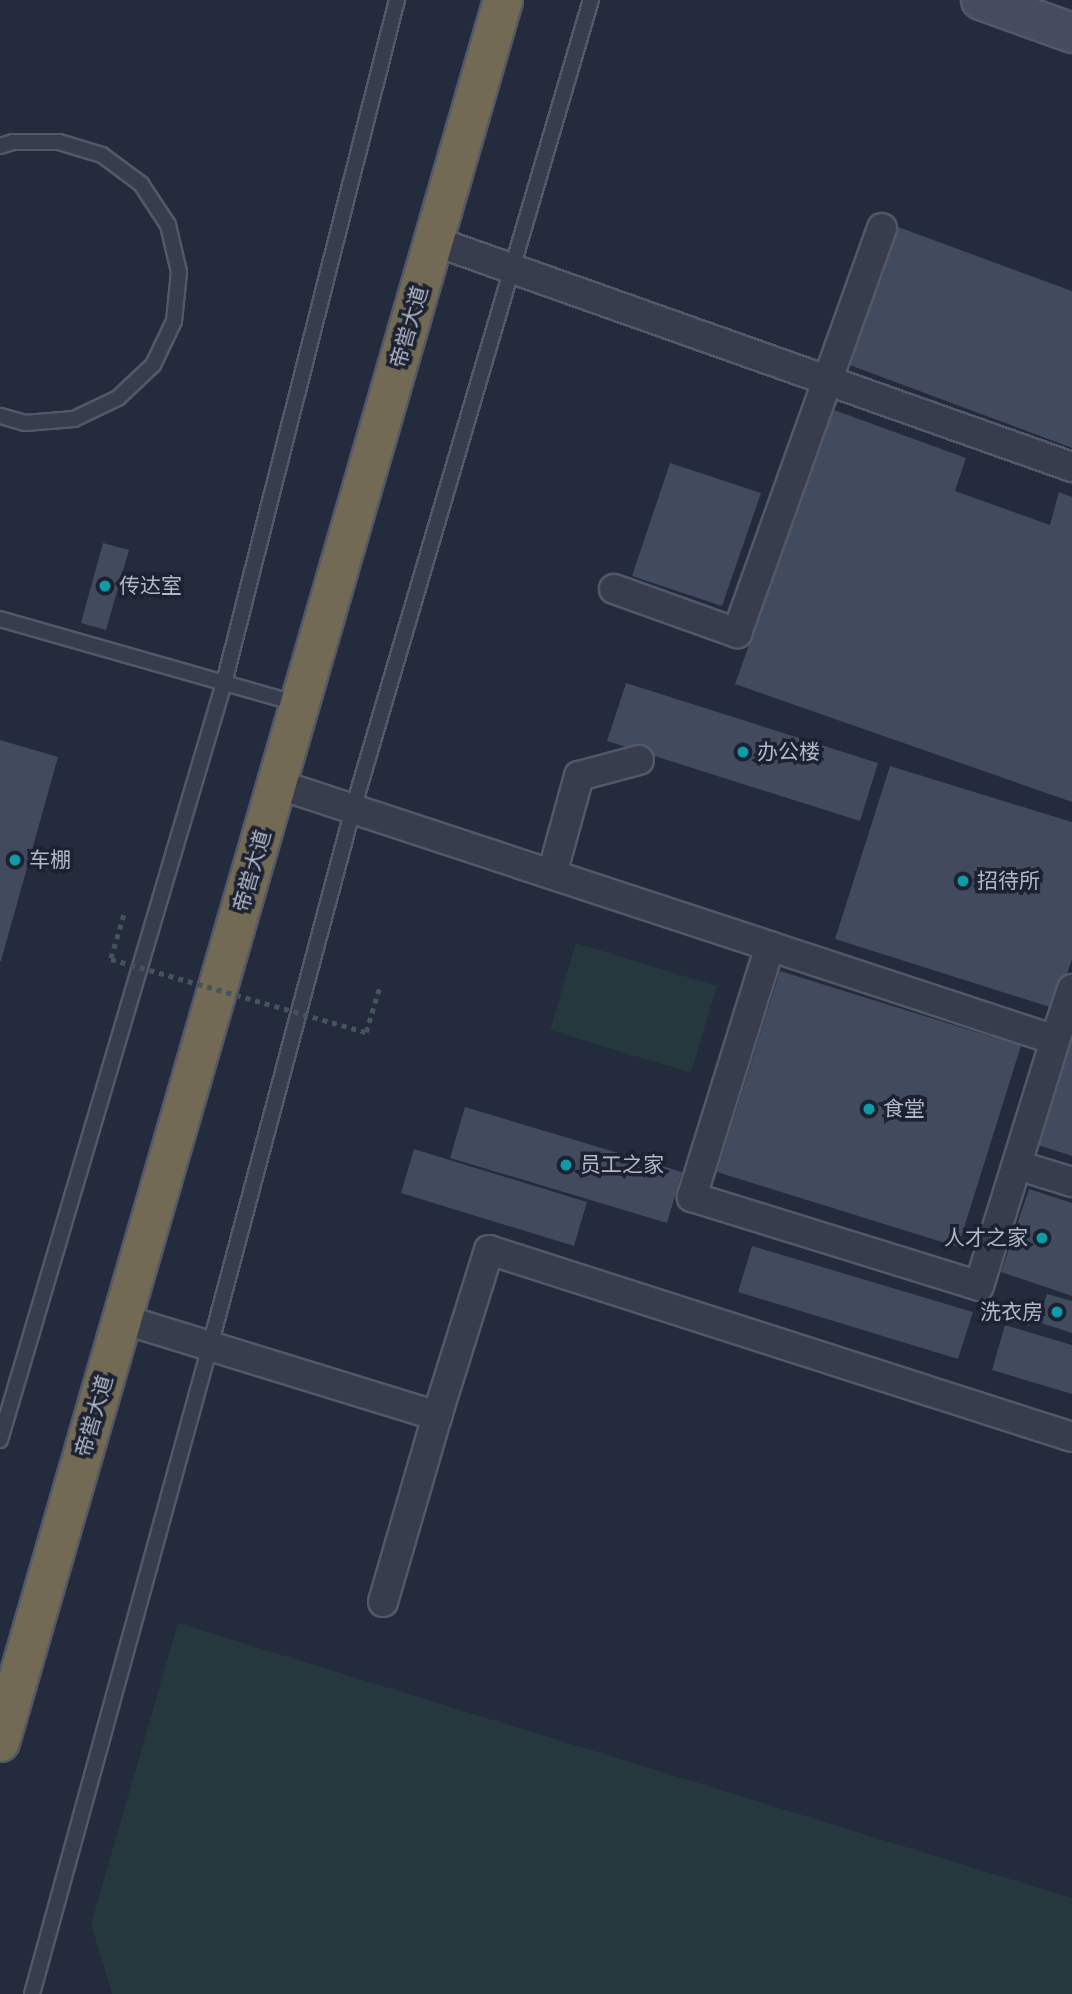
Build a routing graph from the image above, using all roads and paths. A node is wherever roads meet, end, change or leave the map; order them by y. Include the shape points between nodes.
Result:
1 (397, 0) edge
2 (503, 0) edge
3 (591, 0) edge
4 (981, 0) edge
5 (1072, 33) edge
6 (0, 146) edge
7 (882, 228) dead end
8 (434, 241) junction
9 (514, 270) junction
10 (827, 381) junction
11 (0, 416) edge
12 (1072, 467) edge
13 (614, 589) dead end
14 (0, 619) edge
15 (224, 683) junction
16 (300, 704) junction
17 (639, 760) dead end
18 (277, 784) junction
19 (353, 809) junction
20 (552, 874) junction
21 (124, 915) dead end
22 (770, 946) junction
23 (380, 986) dead end
24 (1072, 989) edge
25 (1055, 1040) junction
26 (1017, 1165) junction
27 (1072, 1182) edge
28 (122, 1319) junction
29 (210, 1346) junction
30 (438, 1416) junction
31 (1072, 1437) edge
32 (0, 1440) edge
33 (383, 1602) dead end
34 (0, 1742) edge
35 (32, 1994) edge

1 - 15 lane
2 - 8 highway, 帝喾大道
3 - 9 lane
4 - 5 street
6 - 11 lane via 59,142 102,155 141,184 168,225 179,272 174,321 153,365 118,398 74,419 25,423
7 - 10 street
8 - 9 street
8 - 16 highway, 帝喾大道
9 - 10 street
9 - 19 lane
10 - 12 street
10 - 13 street via 737,633
14 - 15 lane
15 - 16 lane
15 - 32 lane
16 - 18 highway, 帝喾大道
17 - 20 street via 579,776
18 - 19 street
18 - 28 highway, 帝喾大道
19 - 20 street
19 - 29 lane
20 - 22 street
21 - 23 path, bridge via 111,959 366,1032
22 - 25 street
22 - 26 street via 692,1197 979,1286
24 - 25 street
25 - 26 street
26 - 27 street
28 - 29 street
28 - 34 highway, 帝喾大道
29 - 30 street
29 - 35 lane
30 - 31 street via 489,1250
30 - 33 street

